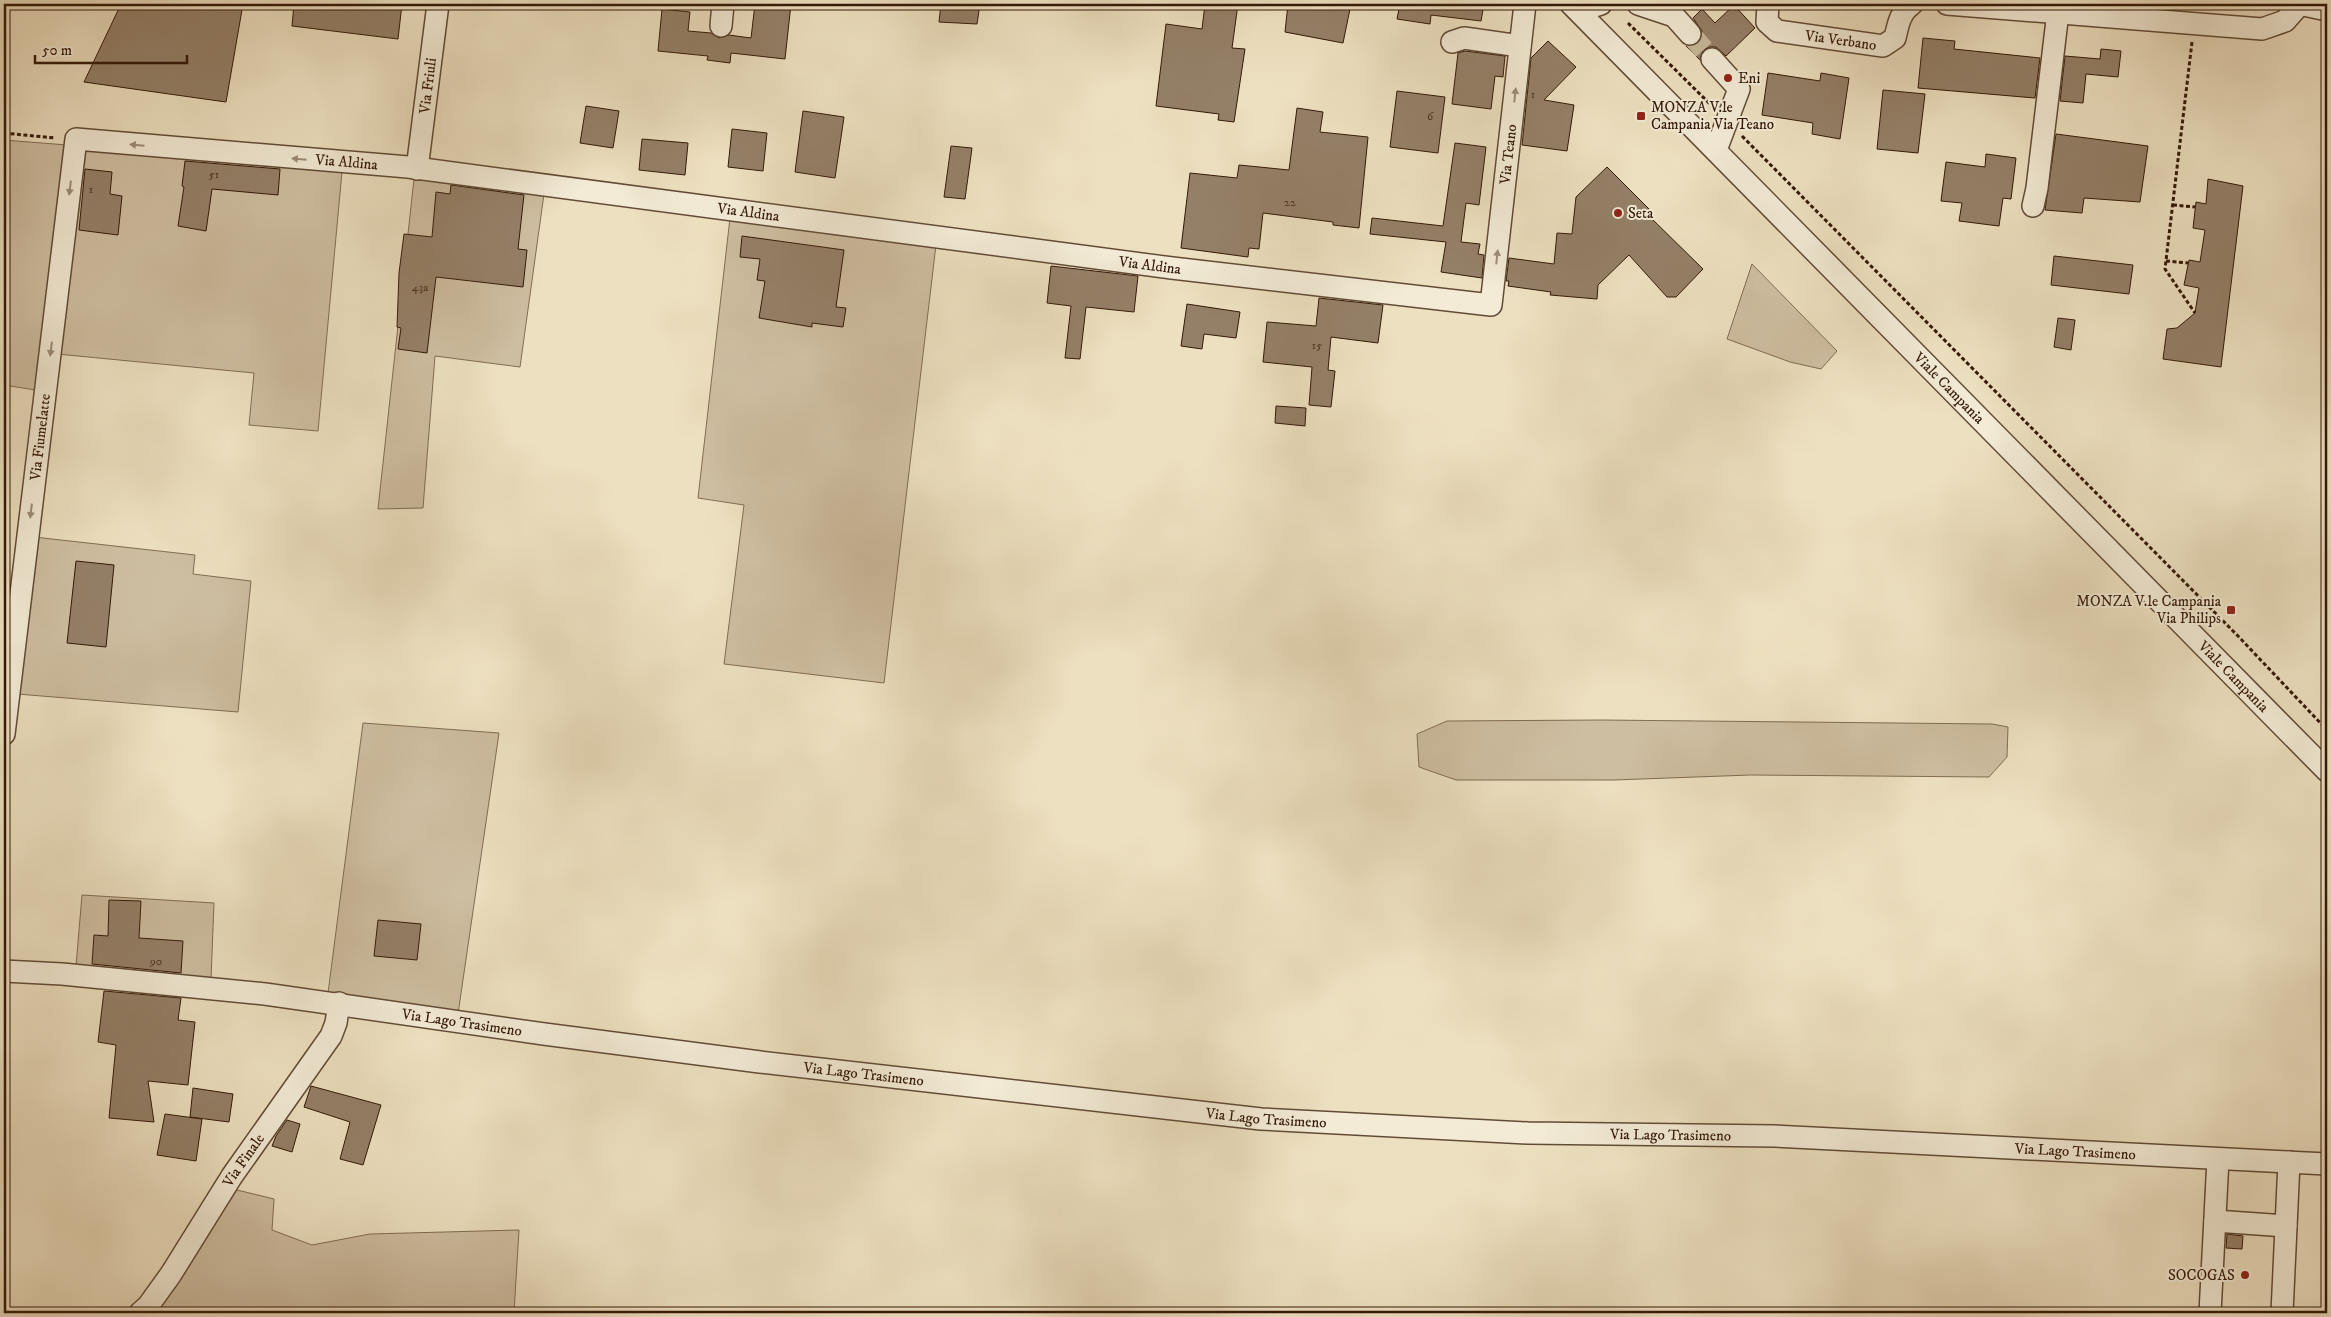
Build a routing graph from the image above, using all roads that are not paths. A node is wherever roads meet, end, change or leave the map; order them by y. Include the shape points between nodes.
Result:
1 (438, 4) edge
2 (724, 4) edge
3 (1525, 4) edge
4 (1601, 4) edge
5 (1638, 4) edge
6 (1768, 4) edge
7 (1912, 4) edge
8 (1947, 4) edge
9 (2299, 4) edge
10 (1575, 7) edge
11 (2327, 10) edge
12 (2058, 12) junction
13 (722, 26) dead end
14 (1690, 34) tunnel mouth
15 (1452, 42) dead end
16 (1520, 46) junction
17 (1712, 59) tunnel mouth
18 (76, 140) joint
19 (1716, 150) junction
20 (417, 169) junction
21 (2033, 206) dead end
22 (1491, 305) joint
23 (4, 734) edge
24 (2327, 772) edge
25 (4, 971) edge
26 (339, 1003) junction
27 (2218, 1159) junction
28 (2289, 1162) junction
29 (2327, 1164) edge
30 (2214, 1221) junction
31 (2286, 1226) junction
32 (140, 1313) edge
33 (2210, 1313) edge
34 (2282, 1313) edge

1 - 20 street, Via Friuli
2 - 13 street
3 - 16 street, Via Teano
4 - 10 street
5 - 14 street via 1674,16
6 - 7 street, Via Verbano via 1767,22 1777,31 1883,46 1895,38 1905,8
8 - 12 street
9 - 11 street
9 - 12 street via 2285,21 2262,29
10 - 19 street, Viale Campania
12 - 21 street
15 - 16 street via 1464,38
22 -> 16 street, Via Teano
17 - 19 street via 1739,89
20 -> 18 street, Via Aldina
18 -> 23 street, Via Fiumelatte
19 - 24 street, Viale Campania
20 - 22 street, Via Aldina via 1172,268
25 - 26 street, Via Lago Trasimeno via 211,988
26 - 27 street, Via Lago Trasimeno via 468,1024 760,1062 1262,1119 1528,1133 1775,1136
26 - 32 street, Via Finale via 331,1036 232,1176 171,1274
27 - 28 street, Via Lago Trasimeno
27 - 30 street
28 - 29 street, Via Lago Trasimeno
28 - 31 street
30 - 31 street
30 - 33 street
31 - 34 street

